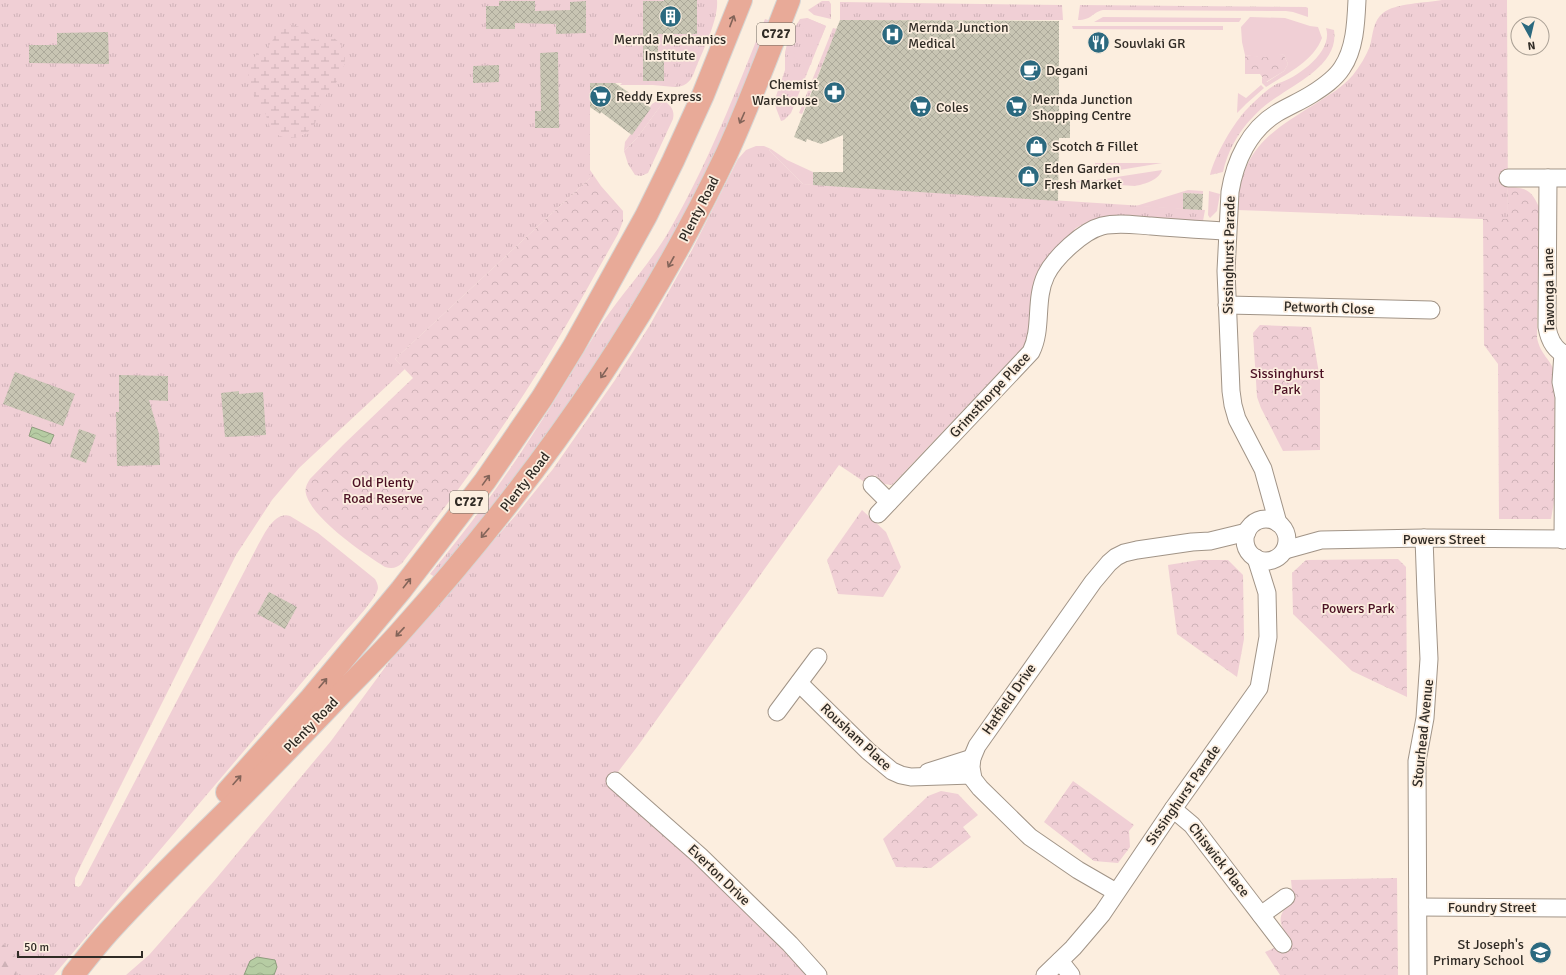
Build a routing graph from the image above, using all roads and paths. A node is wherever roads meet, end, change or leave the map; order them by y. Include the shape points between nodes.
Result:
1 (741, 0) edge
2 (789, 0) edge
3 (1357, 0) edge
4 (1508, 178) dead end
5 (1548, 178) junction
6 (1566, 178) edge
7 (1227, 231) junction
8 (1227, 305) junction
9 (1431, 310) dead end
10 (1564, 354) edge
11 (1565, 393) edge
12 (1266, 483) junction
13 (872, 486) dead end
14 (1281, 526) junction
15 (1252, 527) junction
16 (1424, 538) junction
17 (1321, 540) junction
18 (1564, 540) edge
19 (1210, 541) junction
20 (1281, 554) junction
21 (1252, 555) junction
22 (1267, 593) junction
23 (818, 657) dead end
24 (799, 683) junction
25 (777, 712) dead end
26 (972, 758) junction
27 (972, 774) junction
28 (920, 777) junction
29 (615, 781) dead end
30 (1173, 809) junction
31 (151, 887) junction
32 (1116, 892) junction
33 (1286, 897) dead end
34 (1418, 907) junction
35 (1566, 908) edge
36 (1261, 915) junction
37 (1283, 944) dead end
38 (1060, 961) junction
39 (73, 975) edge
40 (818, 975) edge
41 (1045, 975) edge
42 (1071, 975) edge
43 (1418, 975) edge

31 -> 1 main road, Plenty Road / C727 via 228,791 311,698 401,590 509,447 574,346 646,216 703,95
2 -> 31 main road, Plenty Road / C727 via 737,131 689,229 657,288 576,414 505,509 403,630
3 - 7 street, Sissinghurst Parade via 1351,47 1342,68 1323,87 1268,119 1244,149 1231,184
4 - 5 street
5 - 6 street
5 - 10 street, Tawonga Lane via 1547,328 1552,343
7 - 8 street, Sissinghurst Parade
7 - 13 street, Grimsthorpe Place via 1112,225 1082,235 1053,264 1046,275 1042,287 1035,343 1031,352 883,508
8 - 9 street, Petworth Close
8 - 12 street, Sissinghurst Parade via 1230,391 1233,405 1263,469
10 - 11 street, Tawonga Lane via 1561,382
11 - 18 street, Tawonga Lane
12 - 14 street, Sissinghurst Parade
12 - 15 street
14 - 15 street via 1268,520
14 - 17 street, Powers Street
14 - 20 street via 1287,539
15 - 19 street, Hatfield Drive
15 - 21 street via 1246,542
16 - 17 street, Powers Street
16 - 18 street, Powers Street
16 - 34 street, Stourhead Avenue via 1429,670 1425,718 1417,761
17 - 20 street, Powers Street
19 - 21 street, Hatfield Drive
19 - 26 street, Hatfield Drive via 1137,550 1124,553 1109,563 1001,710
20 - 21 street via 1266,561
20 - 22 street, Sissinghurst Parade
21 - 22 street, Sissinghurst Parade
22 - 30 street, Sissinghurst Parade via 1268,637 1259,688
23 - 24 street
24 - 25 street
24 - 28 street, Rousham Place via 881,763 901,775
26 - 27 street, Hatfield Drive
26 - 28 street via 932,770
27 - 28 street, Rousham Place
27 - 32 street via 980,788 1030,837
29 - 40 street, Everton Drive via 700,856
30 - 32 street, Sissinghurst Parade
30 - 36 street, Chiswick Place via 1192,825
31 - 39 main road, Plenty Road / C727 via 110,929
32 - 38 street, Sissinghurst Parade via 1102,914
33 - 36 street
34 - 35 street, Foundry Street
34 - 43 street, Stourhead Avenue
36 - 37 street, Chiswick Place
38 - 41 street, Sissinghurst Parade
38 - 42 street

